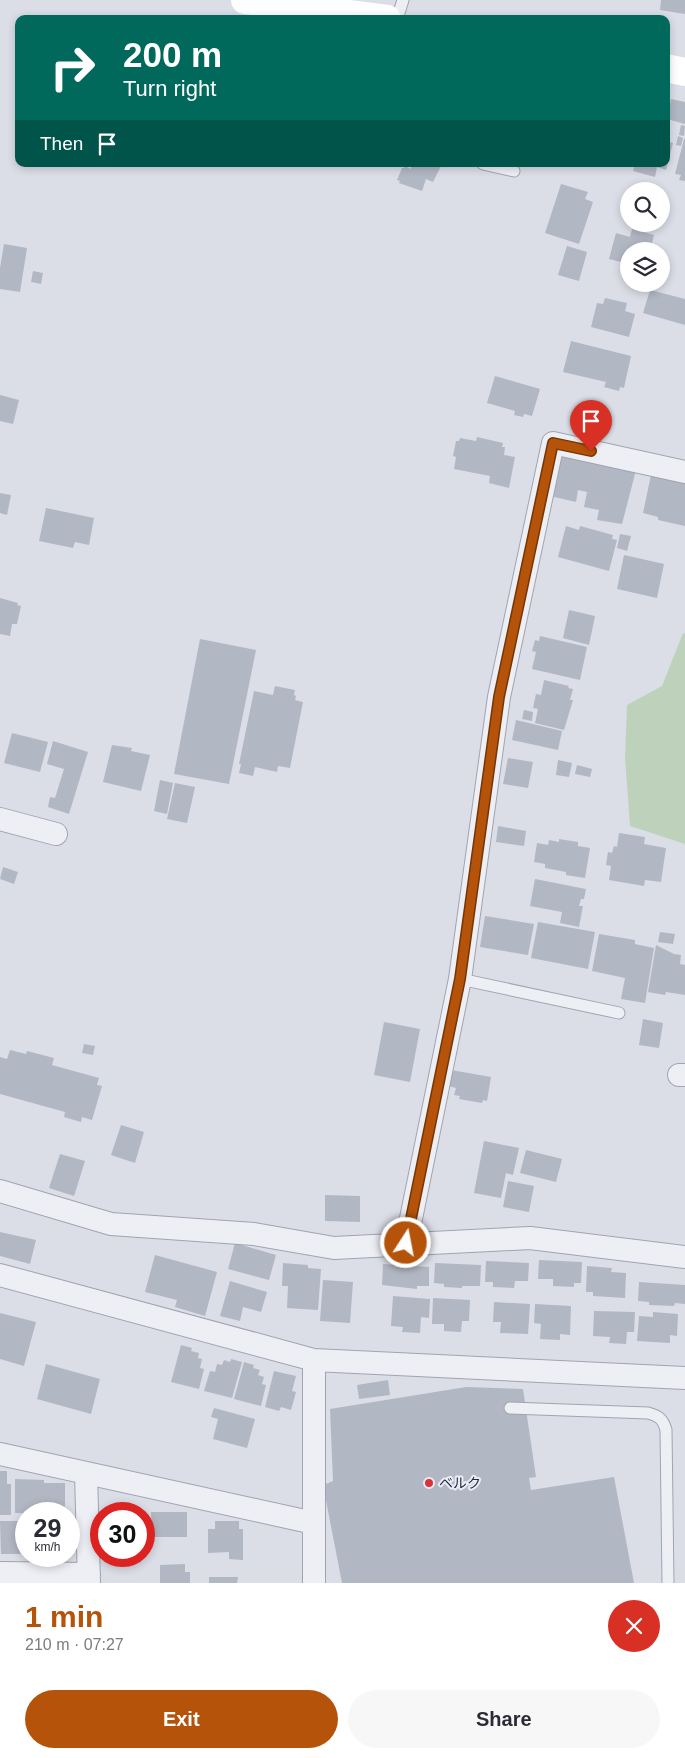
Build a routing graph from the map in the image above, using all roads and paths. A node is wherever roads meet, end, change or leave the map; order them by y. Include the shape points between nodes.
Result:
1 (248, 0) edge
2 (403, 0) edge
3 (335, 15) edge
4 (398, 15) edge
5 (670, 69) edge
6 (685, 72) edge
7 (496, 167) edge
8 (514, 171) dead end
9 (685, 472) edge
10 (0, 819) edge
11 (56, 834) dead end
12 (460, 979) junction
13 (619, 1013) dead end
14 (0, 1190) edge
15 (406, 1243) junction
16 (685, 1257) edge
17 (0, 1275) edge
18 (314, 1360) junction
19 (685, 1378) edge
20 (510, 1408) dead end
21 (0, 1454) edge
22 (86, 1473) junction
23 (314, 1523) junction
24 (0, 1573) edge
25 (89, 1579) edge
26 (314, 1583) edge
27 (668, 1583) edge

1 - 3 main road
2 - 4 lane
5 - 6 main road
7 - 8 lane
9 - 12 street via 553,443 499,697
10 - 11 street
12 - 13 lane
12 - 15 street
14 - 15 street via 111,1224 254,1234 334,1248
15 - 16 street via 530,1238
17 - 18 street
18 - 19 street
18 - 23 street
20 - 27 lane via 648,1413 664,1420
21 - 22 street
22 - 23 street
22 - 25 street
23 - 26 street
24 - 25 street

